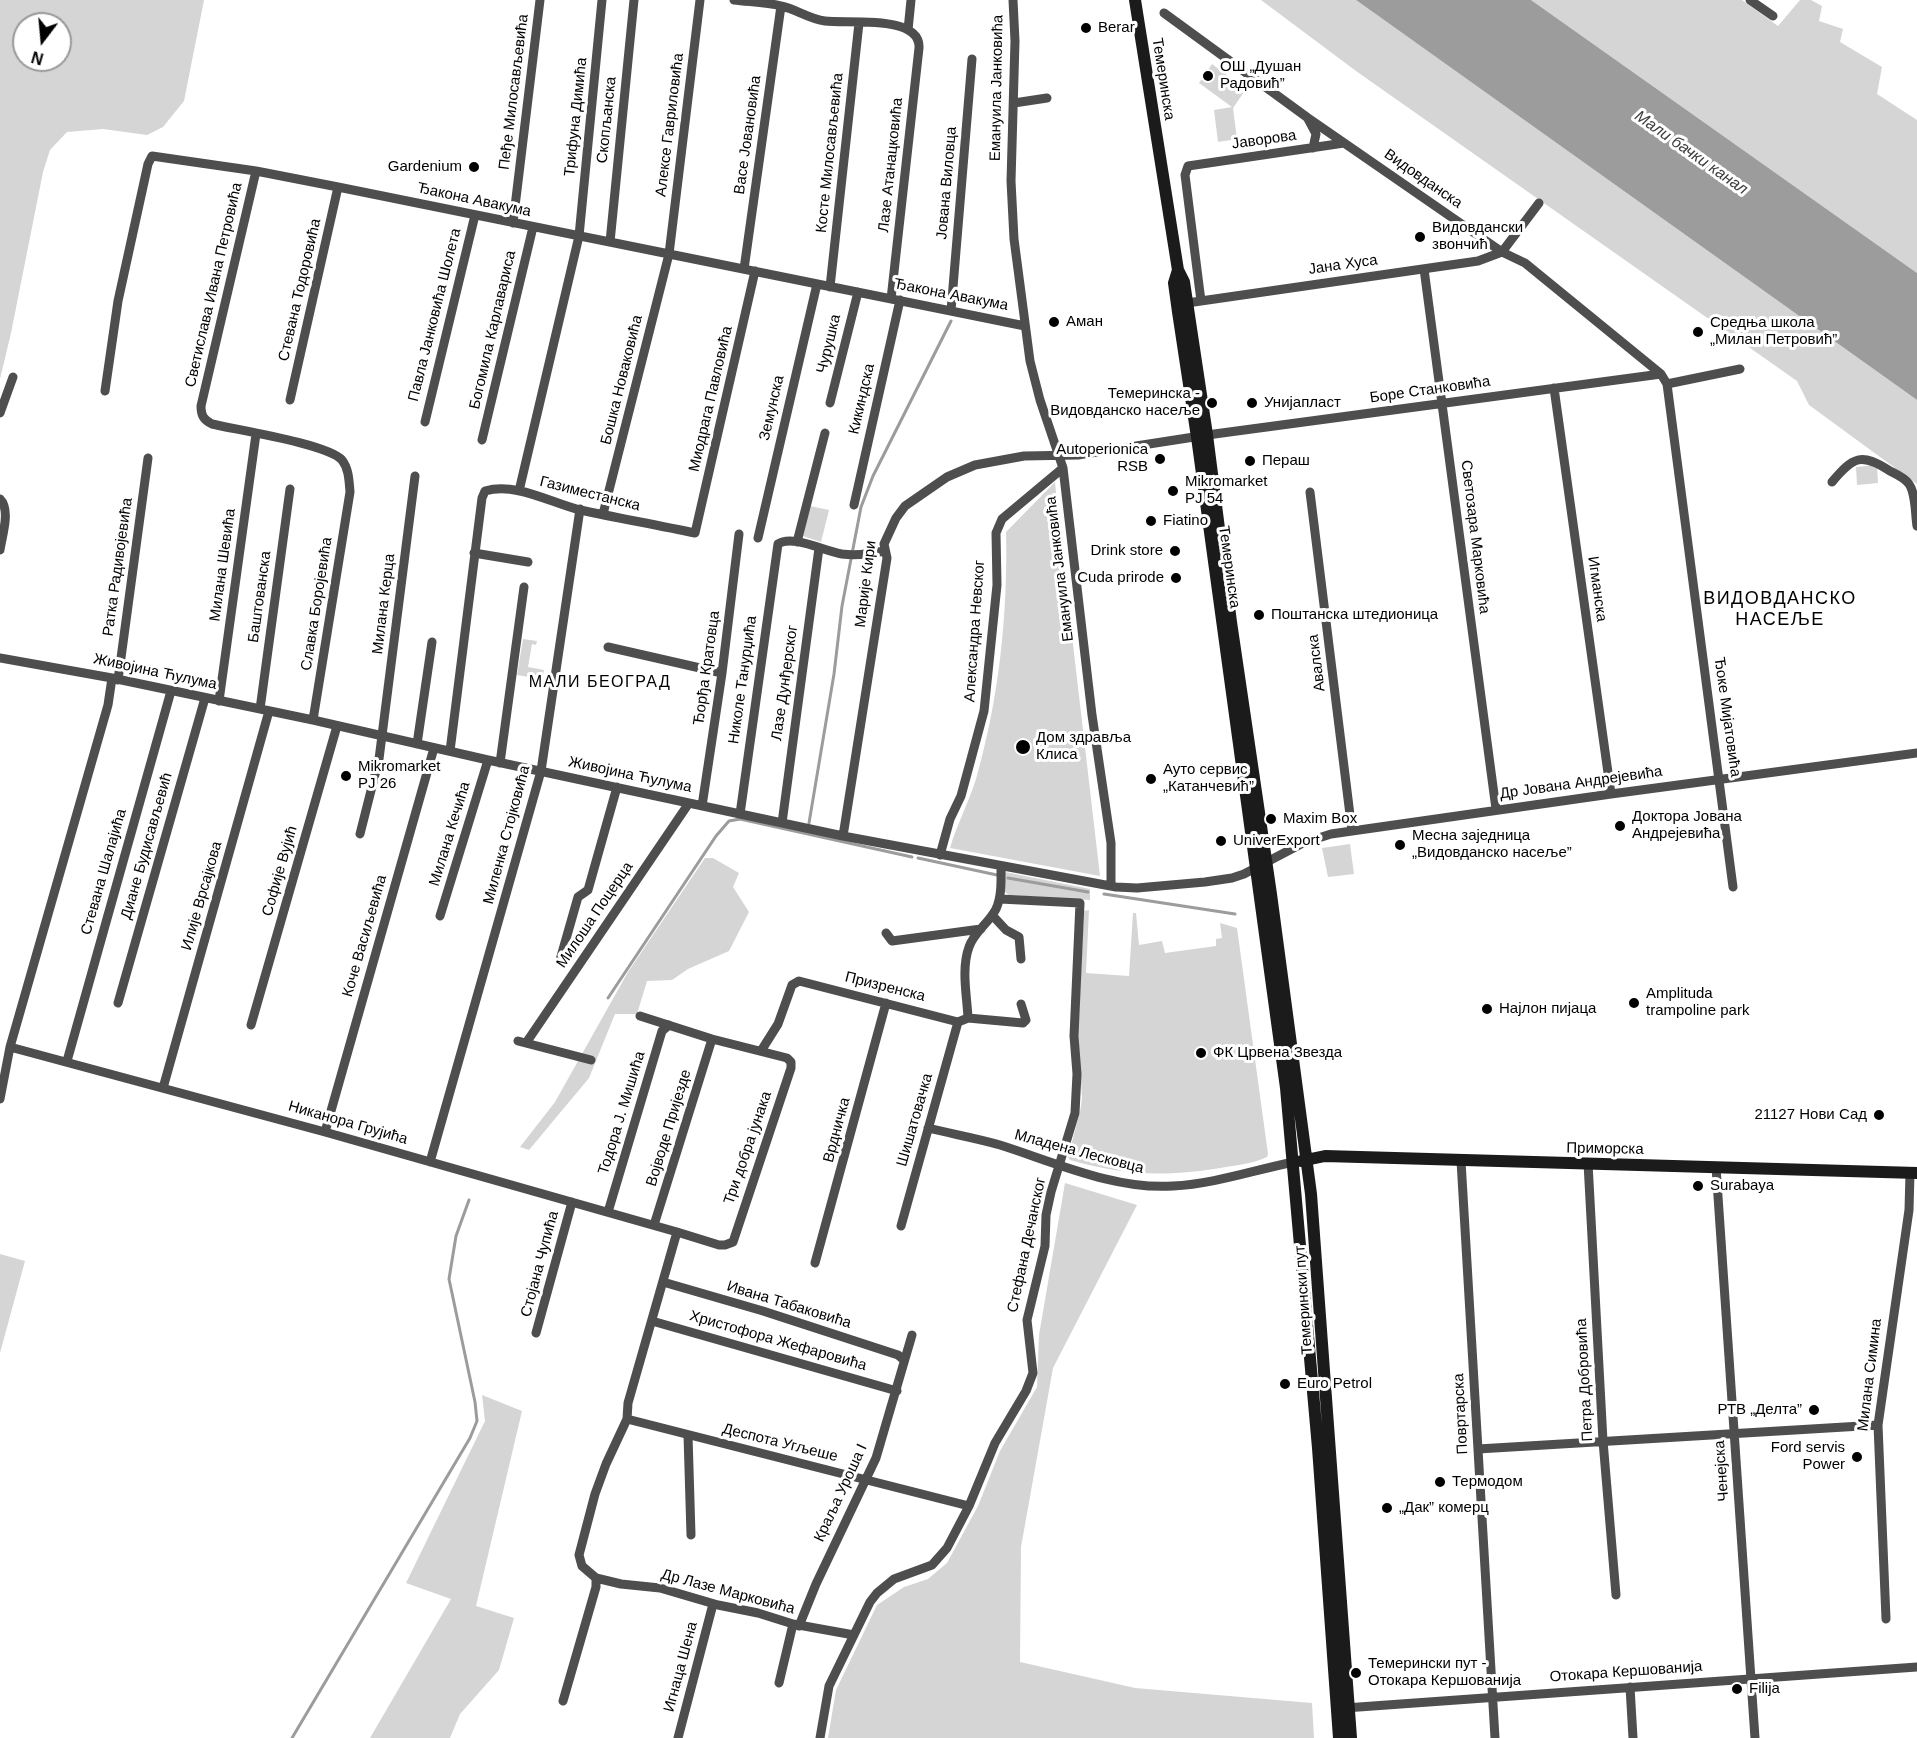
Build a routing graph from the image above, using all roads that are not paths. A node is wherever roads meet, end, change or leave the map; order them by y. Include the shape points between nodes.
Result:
1 (540, 0) edge
2 (602, 0) edge
3 (634, 0) edge
4 (700, 0) edge
5 (734, 0) edge
6 (911, 0) edge
7 (1013, 0) edge
8 (1135, 0) edge
9 (1750, 0) edge
10 (781, 6) junction
11 (1164, 13) dead end
12 (1773, 16) dead end
13 (859, 23) junction
14 (912, 32) junction
15 (972, 58) dead end
16 (1047, 98) dead end
17 (1014, 103) junction
18 (1308, 118) junction
19 (1344, 144) junction
20 (1313, 148) junction
21 (256, 171) junction
22 (338, 187) junction
23 (1539, 203) dead end
24 (475, 215) junction
25 (513, 223) junction
26 (533, 227) junction
27 (579, 236) junction
28 (610, 242) junction
29 (1502, 252) junction
30 (669, 254) junction
31 (744, 269) junction
32 (1424, 269) junction
33 (1178, 270) junction
34 (755, 272) junction
35 (817, 284) junction
36 (831, 286) junction
37 (858, 292) junction
38 (896, 300) junction
39 (1202, 301) junction
40 (1187, 303) junction
41 (951, 311) junction
42 (1025, 326) junction
43 (1740, 369) dead end
44 (1661, 374) junction
45 (13, 377) dead end
46 (1667, 384) junction
47 (1554, 388) junction
48 (105, 391) dead end
49 (290, 400) dead end
50 (830, 403) dead end
51 (1443, 403) junction
52 (0, 413) edge
53 (425, 422) dead end
54 (825, 433) dead end
55 (256, 434) junction
56 (1202, 436) junction
57 (482, 440) dead end
58 (1059, 455) junction
59 (148, 458) dead end
60 (1063, 468) junction
61 (416, 476) dead end
62 (1832, 482) dead end
63 (290, 489) dead end
64 (519, 491) junction
65 (1310, 492) dead end
66 (0, 499) edge
67 (854, 505) dead end
68 (579, 509) junction
69 (603, 514) junction
70 (1917, 526) edge
71 (695, 533) joint
72 (739, 534) dead end
73 (758, 538) dead end
74 (797, 542) junction
75 (819, 548) junction
76 (0, 550) edge
77 (884, 551) junction
78 (474, 553) junction
79 (528, 562) dead end
80 (524, 587) dead end
81 (432, 642) dead end
82 (608, 647) dead end
83 (0, 658) edge
84 (722, 673) junction
85 (115, 679) junction
86 (171, 691) junction
87 (205, 698) junction
88 (219, 701) junction
89 (264, 710) junction
90 (314, 720) junction
91 (337, 726) junction
92 (382, 736) junction
93 (417, 744) junction
94 (434, 748) junction
95 (450, 751) junction
96 (1917, 753) edge
97 (488, 760) junction
98 (500, 762) junction
99 (542, 771) junction
100 (1721, 779) junction
101 (617, 787) junction
102 (1611, 794) junction
103 (690, 803) junction
104 (702, 806) junction
105 (1496, 810) junction
106 (740, 814) junction
107 (782, 823) junction
108 (1352, 831) junction
109 (360, 834) dead end
110 (843, 836) junction
111 (940, 855) junction
112 (1261, 865) junction
113 (1002, 867) junction
114 (1111, 886) junction
115 (1734, 888) dead end
116 (1000, 899) junction
117 (992, 915) junction
118 (440, 916) dead end
119 (981, 929) junction
120 (886, 933) dead end
121 (1021, 959) dead end
122 (560, 960) dead end
123 (118, 1003) dead end
124 (886, 1003) junction
125 (1021, 1004) dead end
126 (640, 1016) dead end
127 (963, 1020) junction
128 (251, 1025) dead end
129 (669, 1025) junction
130 (712, 1039) junction
131 (10, 1047) junction
132 (760, 1051) junction
133 (591, 1060) dead end
134 (67, 1061) junction
135 (163, 1088) junction
136 (0, 1099) edge
137 (928, 1128) junction
138 (325, 1132) junction
139 (1307, 1159) junction
140 (1461, 1161) junction
141 (430, 1162) junction
142 (1294, 1162) junction
143 (1588, 1163) junction
144 (1060, 1165) junction
145 (1716, 1167) junction
146 (1914, 1173) edge
147 (572, 1202) junction
148 (608, 1212) junction
149 (654, 1225) junction
150 (901, 1226) dead end
151 (677, 1232) junction
152 (734, 1238) joint
153 (815, 1263) dead end
154 (663, 1282) junction
155 (652, 1321) junction
156 (536, 1333) dead end
157 (912, 1335) dead end
158 (904, 1360) junction
159 (897, 1391) junction
160 (627, 1419) junction
161 (1878, 1425) junction
162 (1734, 1433) junction
163 (688, 1435) junction
164 (1603, 1441) junction
165 (1478, 1449) junction
166 (866, 1480) junction
167 (969, 1506) junction
168 (691, 1535) dead end
169 (596, 1578) junction
170 (1616, 1595) dead end
171 (713, 1604) junction
172 (1886, 1619) dead end
173 (796, 1625) junction
174 (854, 1635) junction
175 (1917, 1667) edge
176 (1752, 1678) junction
177 (779, 1683) dead end
178 (1630, 1687) junction
179 (1492, 1697) junction
180 (563, 1701) dead end
181 (1343, 1708) junction
182 (678, 1738) edge
183 (820, 1738) edge
184 (1339, 1738) edge
185 (1351, 1738) edge
186 (1495, 1738) edge
187 (1633, 1738) edge
188 (1755, 1738) edge

1 - 25 street, Пеђе Милосављевића
2 - 27 street, Трифуна Димића
3 - 28 street, Скопљанска
4 - 30 street, Алексе Гавриловића
5 - 10 street
6 - 14 street, Лазе Атанацковића
7 - 17 street, Емануила Јанковића
8 - 33 main road, Темеринска
9 - 12 street
10 - 13 street via 822,21
10 - 31 street, Васе Јовановића
11 - 18 street, Видовданска
13 - 14 street via 900,26
13 - 36 street, Косте Милосављевића
14 - 38 street, Лазе Атанацковића via 919,48
15 - 41 street, Јована Виловца
16 - 17 street
17 - 42 street, Емануила Јанковића via 1011,181
18 - 19 street, Видовданска
18 - 20 street via 1316,134
19 - 20 street, Јаворова
19 - 29 street, Видовданска
20 - 39 street, Јаворова via 1188,166 1185,175
21 - 22 street, Ђакона Авакума
21 - 48 street, Ђакона Авакума via 152,156 118,301
21 - 55 street, Светислава Ивана Петровића via 201,406 206,421
22 - 24 street, Ђакона Авакума
22 - 49 street, Стевана Тодоровића
23 - 29 street
24 - 25 street, Ђакона Авакума
24 - 53 street, Павла Јанковића Шолета
25 - 26 street, Ђакона Авакума
26 - 27 street, Ђакона Авакума
26 - 57 street, Богомила Карлавариса
27 - 28 street, Ђакона Авакума
27 - 64 street, Трифуна Димића
28 - 30 street, Ђакона Авакума
29 - 32 street, Јана Хуса via 1478,261
29 - 44 street, Видовданска via 1525,263
30 - 31 street, Ђакона Авакума
30 - 69 street, Бошка Новаковића
31 - 34 street, Ђакона Авакума
32 - 39 street, Јана Хуса
32 - 51 street, Светозара Марковића
33 - 40 main road, Темеринска
33 - 56 main road, Темеринска via 1175,292
34 - 35 street, Ђакона Авакума
34 - 71 street, Миодрага Павловића
35 - 36 street, Ђакона Авакума
35 - 73 street, Земунска
36 - 37 street, Ђакона Авакума
37 - 38 street, Ђакона Авакума
37 - 50 street, Чурушка
38 - 41 street, Ђакона Авакума
38 - 67 street, Кикиндска
39 - 40 street, Јана Хуса
40 - 56 main road, Темеринска
41 - 42 street, Ђакона Авакума
42 - 58 street, Емануила Јанковића via 1037,390
43 - 46 street
44 - 46 street, Ђоке Мијатовића
44 - 47 street, Боре Станковића
45 - 52 street
46 - 100 street, Ђоке Мијатовића
47 - 51 street, Боре Станковића
47 - 102 street, Игманска
51 - 56 street, Боре Станковића
51 - 105 street, Светозара Марковића
54 - 74 street
55 - 88 street, Милана Шевића
55 - 90 street, Славка Боројевића via 331,452 348,471 350,492
56 - 58 street, Боре Станковића
56 - 112 main road, Темеринска via 1221,551
58 - 60 street, Емануила Јанковића
58 - 77 street, Марије Кири via 994,461 947,477 900,512 888,533
59 - 85 street, Ратка Радивојевића
60 - 111 street, Александра Невског via 997,526 997,585 984,711
60 - 114 street, Емануила Јанковића via 1111,843
61 - 92 street, Милана Керца
62 - 70 street via 1852,461 1878,463 1910,486
63 - 89 street, Баштованска
64 - 68 street, Газиместанска
64 - 78 street, Газиместанска via 485,491
65 - 108 street, Авалска
66 - 76 street via 5,511
68 - 69 street, Газиместанска
68 - 99 street, Миленка Стојковића
69 - 71 street, Газиместанска
72 - 84 street, Ђорђа Кратовца
74 - 75 street
74 - 106 street, Николе Танурџића via 780,542 776,549
75 - 77 street via 858,555
75 - 107 street, Лазе Дунђерског
77 - 110 street, Марије Кири via 887,558
78 - 79 street
78 - 95 street
80 - 98 street
81 - 93 street
82 - 84 street
83 - 85 street, Живојина Ћулума
84 - 104 street, Ђорђа Кратовца
85 - 86 street, Живојина Ћулума
85 - 131 street, Ратка Радивојевића
86 - 87 street, Живојина Ћулума
86 - 134 street, Стевана Шалајића
87 - 88 street, Живојина Ћулума
87 - 123 street, Диане Будисављевић
88 - 89 street, Живојина Ћулума
89 - 90 street, Живојина Ћулума
89 - 135 street, Илије Врсајкова
90 - 91 street, Живојина Ћулума
91 - 92 street, Живојина Ћулума
91 - 128 street, Софије Вујић
92 - 93 street, Живојина Ћулума
92 - 109 street, Милана Керца
93 - 94 street, Живојина Ћулума
94 - 95 street, Живојина Ћулума
94 - 138 street, Коче Васиљевића
95 - 97 street, Живојина Ћулума
96 - 100 street, Др Јована Андрејевића
97 - 98 street, Живојина Ћулума
97 - 118 street, Милана Кечића
98 - 99 street, Живојина Ћулума
99 - 101 street, Живојина Ћулума
99 - 141 street, Миленка Стојковића
100 - 102 street, Др Јована Андрејевића
100 - 115 street, Ђоке Мијатовића
101 - 103 street, Живојина Ћулума
101 - 122 street, Милоша Поцерца via 588,890 579,897
102 - 105 street, Др Јована Андрејевића
103 - 104 street, Живојина Ћулума
103 - 133 street, Милоша Поцерца via 522,1042
104 - 106 street, Живојина Ћулума
105 - 108 street, Др Јована Андрејевића
106 - 107 street, Живојина Ћулума
107 - 110 street, Живојина Ћулума
108 - 112 street, Др Јована Андрејевића via 1316,838
110 - 111 street, Живојина Ћулума
111 - 113 street, Живојина Ћулума
112 - 114 street, Живојина Ћулума via 1220,881 1137,888
112 - 139 main road, Темерински пут
112 - 142 main road, Темерински пут
113 - 114 street, Живојина Ћулума
113 - 116 street
116 - 117 street, Шишатовачка
116 - 144 street, Стефана Дечанског via 1080,903 1075,1113
117 - 119 street, Шишатовачка
117 - 121 street via 1019,937
119 - 120 street via 892,941
119 - 127 street, Шишатовачка via 972,940 965,962
124 - 127 street, Призренска
124 - 132 street, Призренска via 795,982
124 - 153 street, Врдничка
125 - 127 street, Призренска via 1026,1020 1023,1023
126 - 129 street
127 - 137 street, Шишатовачка
129 - 130 street
129 - 148 street, Тодора Ј. Мишића via 662,1031
130 - 132 street
130 - 149 street, Војводе Пријезде
131 - 134 street, Никанора Грујића
131 - 136 street, Ратка Радивојевића
132 - 152 street, Три добра јунака via 787,1058 791,1068
134 - 135 street, Никанора Грујића
135 - 138 street, Никанора Грујића
137 - 144 street, Младена Лесковца
137 - 150 street, Шишатовачка
138 - 141 street, Никанора Грујића
139 - 140 main road, Приморска via 1324,1156
139 - 142 main road, Приморска
139 - 181 main road, Темерински пут
140 - 143 main road, Приморска
140 - 165 street, Повртарска
141 - 147 street, Никанора Грујића
142 - 144 street, Младена Лесковца via 1172,1186 1132,1184
142 - 181 main road, Темерински пут
143 - 145 main road, Приморска
143 - 164 street, Петра Добровића
144 - 167 street, Стефана Дечанског via 1051,1192 1045,1246 1026,1320 1033,1373 995,1443
145 - 146 main road, Приморска
145 - 162 street, Ченејска
146 - 161 street, Милана Симина
147 - 148 street, Никанора Грујића
147 - 156 street, Стојана Чупића
148 - 149 street, Никанора Грујића
149 - 151 street, Никанора Грујића
151 - 152 street, Никанора Грујића via 719,1245 729,1244
151 - 154 street
154 - 155 street
154 - 158 street, Ивана Табаковића via 763,1311
155 - 159 street, Христофора Жефаровића
155 - 160 street
157 - 158 street, Краља Уроша I
158 - 159 street, Краља Уроша I
159 - 166 street, Краља Уроша I
160 - 163 street, Деспота Угљеше
160 - 169 street via 602,1474 579,1555 582,1566
161 - 162 street
161 - 172 street, Милана Симина
162 - 164 street
162 - 176 street, Ченејска
163 - 166 street, Деспота Угљеше
163 - 168 street
164 - 165 street
164 - 170 street, Петра Добровића
165 - 179 street, Повртарска
166 - 167 street, Деспота Угљеше
166 - 173 street, Краља Уроша I
167 - 174 street, Стефана Дечанског via 939,1558 927,1569 894,1579 877,1593
169 - 171 street, Др Лазе Марковића via 660,1588
169 - 180 street
171 - 173 street, Др Лазе Марковића via 758,1612
171 - 182 street, Игнаца Шена
173 - 174 street, Др Лазе Марковића
173 - 177 street, Краља Уроша I
174 - 183 street, Стефана Дечанског via 830,1686
175 - 176 street, Отокара Кершованија
176 - 178 street, Отокара Кершованија
176 - 188 street, Ченејска
178 - 179 street, Отокара Кершованија
178 - 187 street
179 - 181 street, Отокара Кершованија
179 - 186 street, Повртарска
181 - 184 main road, Темерински пут
181 - 185 main road, Темерински пут

